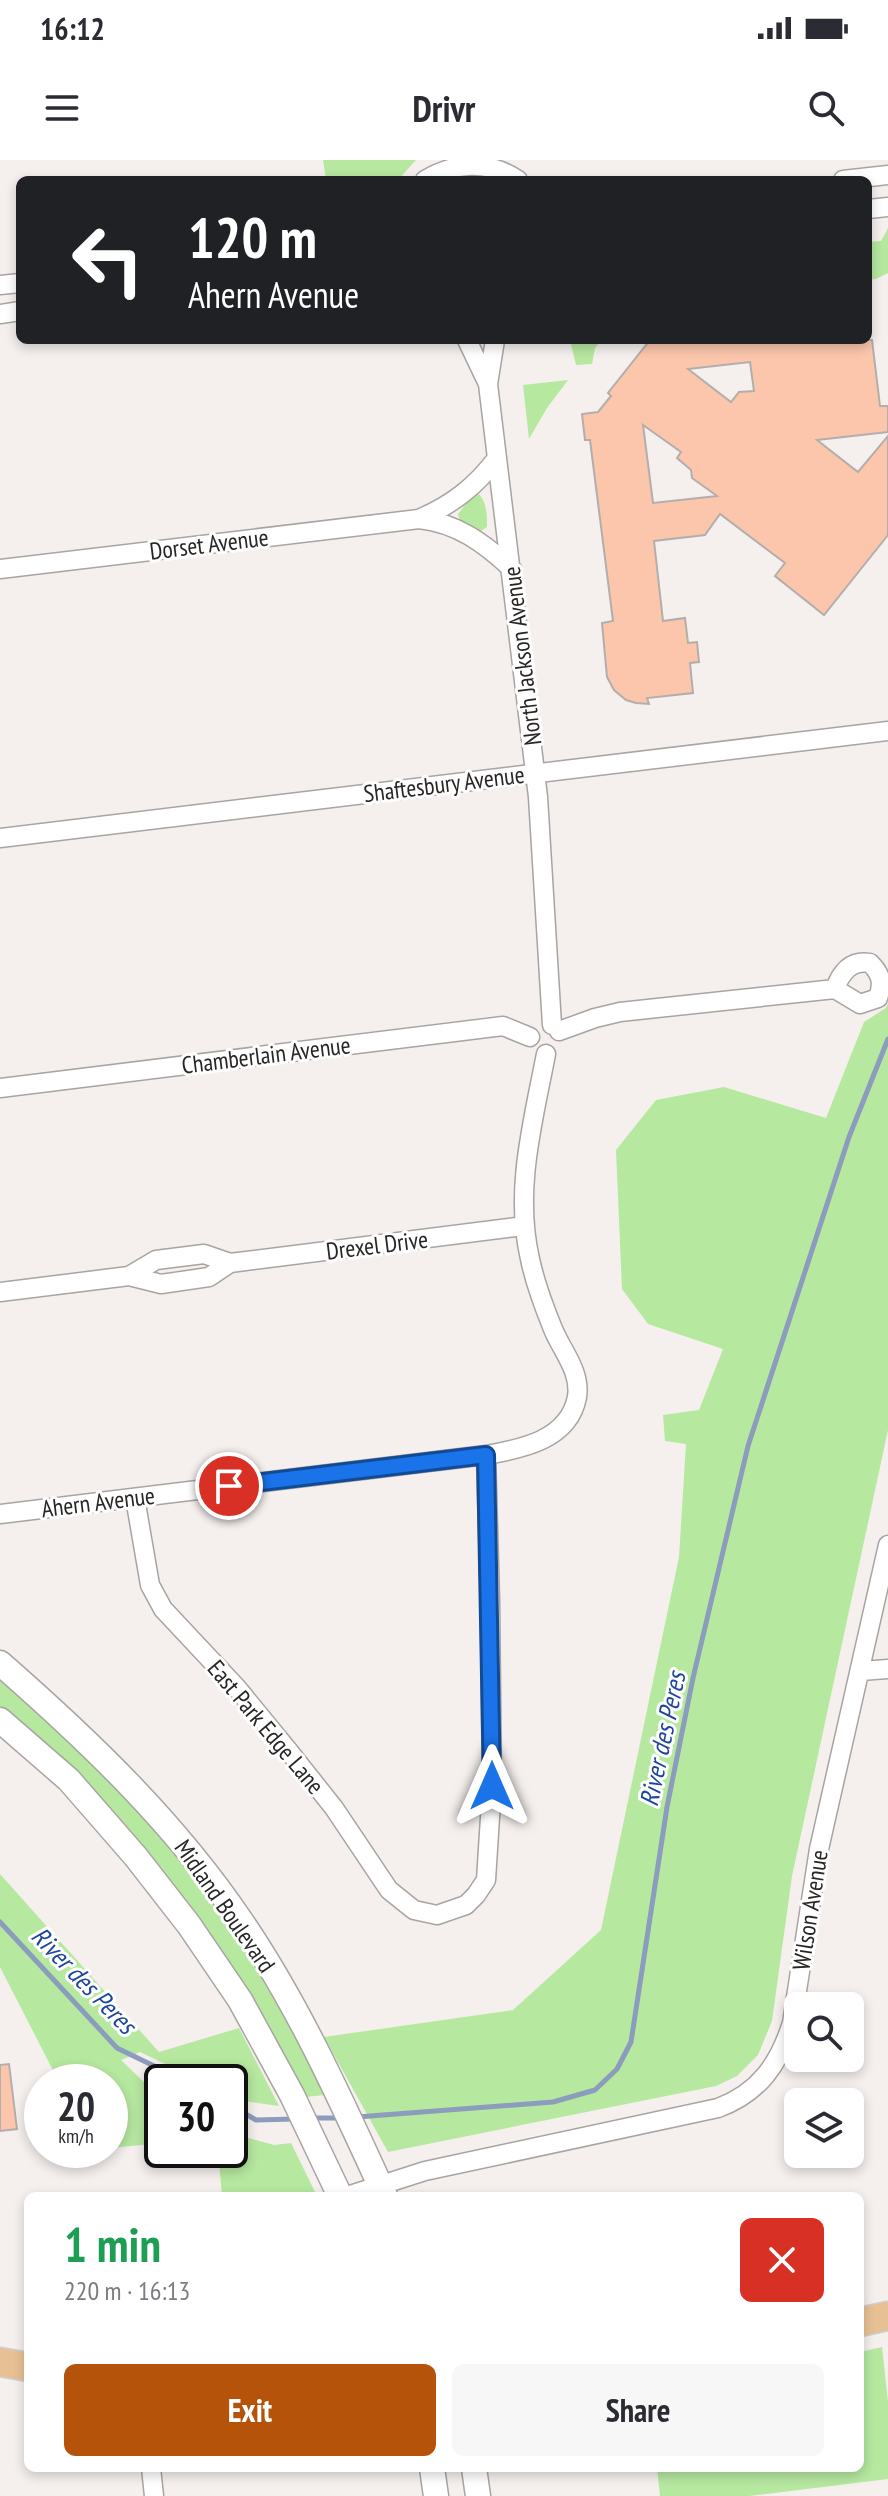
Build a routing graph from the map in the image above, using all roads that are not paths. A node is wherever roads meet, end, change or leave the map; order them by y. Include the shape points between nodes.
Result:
1 (492, 164) edge
2 (431, 176) edge
3 (512, 176) edge
4 (469, 344) edge
5 (494, 344) edge
6 (488, 384) junction
7 (497, 458) junction
8 (419, 519) junction
9 (0, 569) edge
10 (512, 569) junction
11 (888, 731) edge
12 (535, 773) junction
13 (0, 838) edge
14 (835, 989) dead end
15 (556, 1028) junction
16 (530, 1037) junction
17 (546, 1054) junction
18 (0, 1088) edge
19 (524, 1226) junction
20 (0, 1292) edge
21 (486, 1455) junction
22 (135, 1498) junction
23 (0, 1514) edge
24 (888, 1545) edge
25 (0, 1663) edge
26 (888, 1669) edge
27 (861, 1671) junction
28 (0, 1720) edge
29 (382, 2190) edge
30 (338, 2192) edge
31 (888, 2316) edge
32 (864, 2321) edge
33 (0, 2362) edge
34 (24, 2366) edge
35 (151, 2472) edge
36 (433, 2472) edge
37 (475, 2472) edge
38 (154, 2496) edge
39 (436, 2496) edge
40 (478, 2496) edge

1 - 2 street via 447,168
1 - 3 street
4 - 6 street, North Jackson Avenue
5 - 6 street, North Jackson Avenue
6 - 7 street, North Jackson Avenue
7 - 8 street, Dorset Avenue via 465,493
7 - 10 street, North Jackson Avenue
8 - 9 street, Dorset Avenue
8 - 10 street, Dorset Avenue via 461,530
10 - 12 street, North Jackson Avenue
11 - 12 street, Shaftesbury Avenue
12 - 13 street, Shaftesbury Avenue
12 - 15 street, North Jackson Avenue
14 - 15 street via 620,1012
15 - 16 street via 538,1025
15 - 17 street via 559,1046
16 - 17 street via 536,1051
16 - 18 street, Chamberlain Avenue via 503,1026
17 - 19 street via 525,1157
19 - 20 street, Drexel Drive via 230,1263 209,1277 161,1284 129,1276
19 - 21 street, Ahern Avenue via 543,1303 577,1382 575,1405 551,1435 534,1445
21 - 22 street, Ahern Avenue
21 - 22 street, East Park Edge Lane via 492,1786 486,1880 466,1905 437,1915 414,1910 389,1890 287,1749 163,1609 150,1585
22 - 23 street, Ahern Avenue
24 - 27 street, Wilson Avenue
25 - 29 main road, Midland Boulevard via 128,1781 241,1921 287,1997
26 - 27 street
27 - 29 street, Wilson Avenue via 819,1849 792,2023 767,2076 738,2100 718,2108 425,2171
28 - 30 main road, Midland Boulevard via 69,1780 172,1902 240,2000
31 - 32 main road
33 - 34 main road
35 - 38 street
36 - 39 main road
37 - 40 main road

